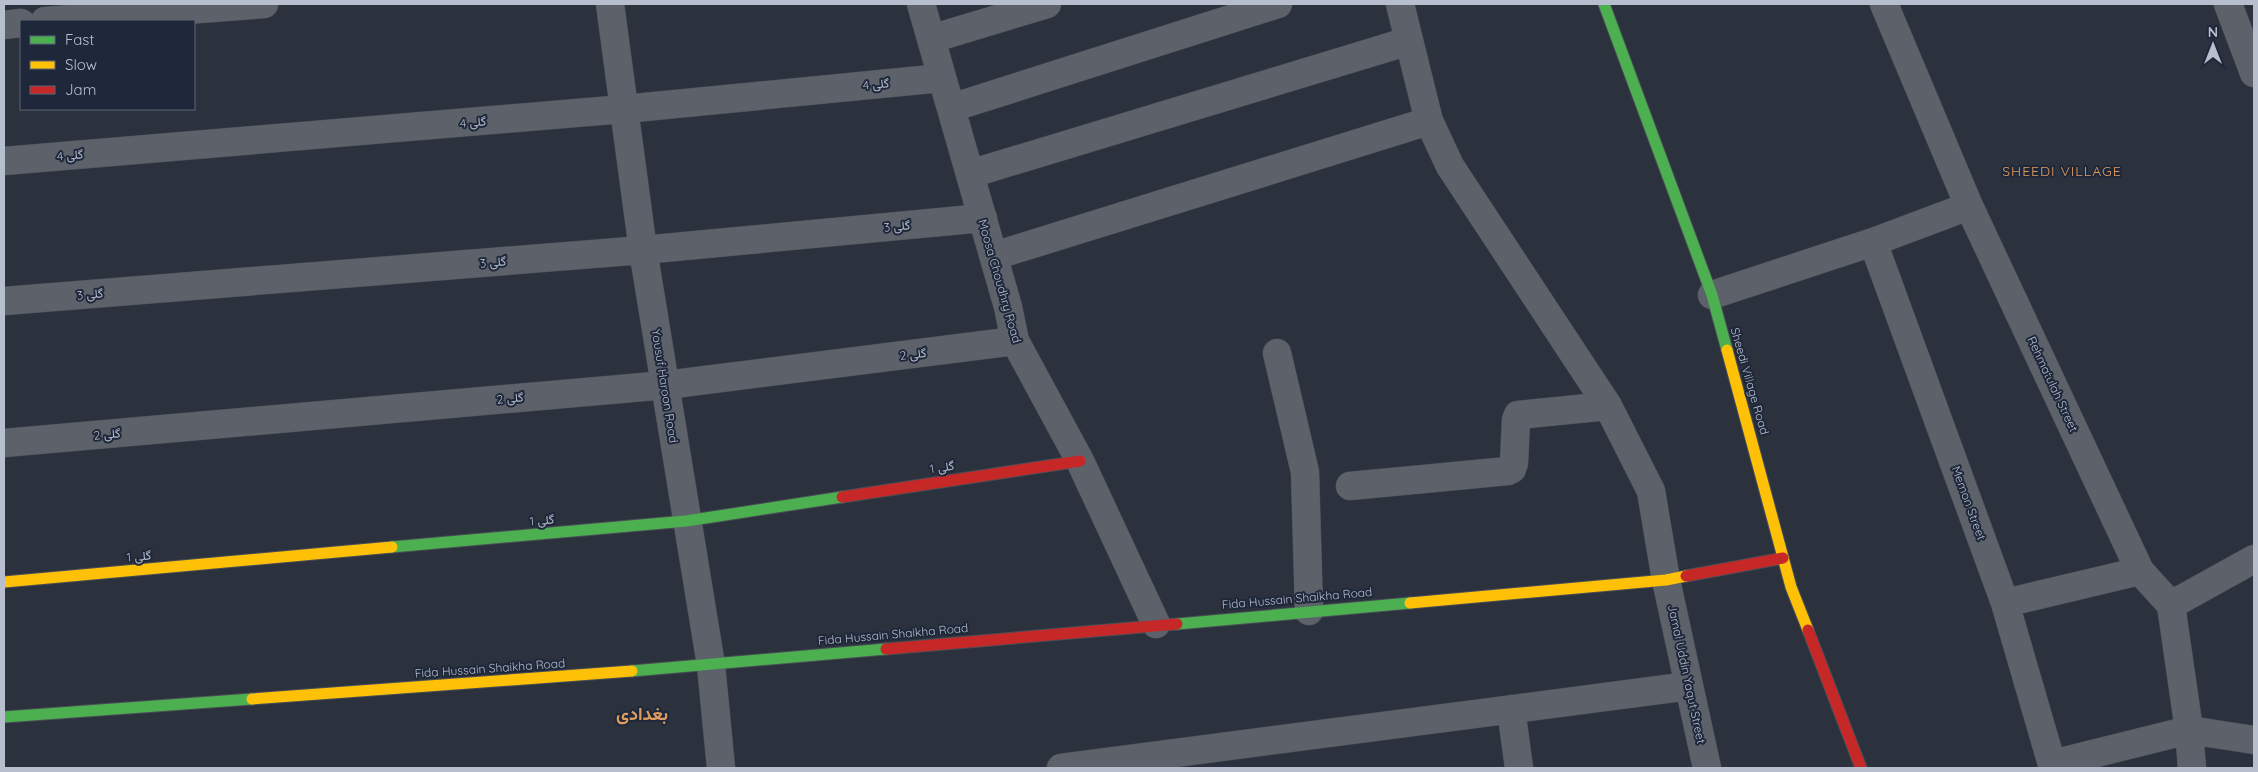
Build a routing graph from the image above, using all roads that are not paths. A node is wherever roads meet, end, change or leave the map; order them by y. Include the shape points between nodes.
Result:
1 (264, 4) edge
2 (610, 4) edge
3 (921, 4) edge
4 (1047, 4) edge
5 (1278, 4) edge
6 (1400, 4) edge
7 (1604, 4) edge
8 (1884, 4) edge
9 (2228, 4) edge
10 (218, 6) edge
11 (57, 20) edge
12 (20, 23) edge
13 (4, 25) edge
14 (931, 39) junction
15 (1409, 41) junction
16 (2254, 72) edge
17 (942, 78) junction
18 (951, 108) junction
19 (624, 109) junction
20 (1429, 121) junction
21 (4, 161) edge
22 (970, 174) junction
23 (1969, 206) junction
24 (983, 218) junction
25 (1873, 242) junction
26 (643, 250) junction
27 (994, 256) junction
28 (1712, 295) junction
29 (4, 301) edge
30 (1015, 341) junction
31 (1277, 354) dead end
32 (666, 385) junction
33 (1608, 406) junction
34 (4, 444) edge
35 (1080, 461) junction
36 (1350, 486) dead end
37 (686, 521) junction
38 (1783, 558) junction
39 (2254, 559) edge
40 (2140, 571) junction
41 (1666, 580) junction
42 (4, 582) edge
43 (2005, 603) junction
44 (2171, 605) junction
45 (1309, 611) junction
46 (1156, 624) junction
47 (711, 665) junction
48 (1689, 686) junction
49 (1511, 709) junction
50 (4, 717) edge
51 (2189, 730) junction
52 (2254, 740) edge
53 (2053, 766) edge
54 (721, 768) edge
55 (1061, 768) edge
56 (1519, 768) edge
57 (1707, 768) edge
58 (1861, 768) edge
59 (2192, 768) edge

1 - 10 street
2 - 19 street, Yousuf Haroon Road
3 - 14 street, Moosa Choudhry Road
4 - 14 street
5 - 18 street
6 - 15 street, Jamal Uddin Yaqut Street
7 - 28 street, Sheedi Village Road
8 - 23 street, Rehmatulah Street
9 - 16 street
10 - 11 street
12 - 13 street
14 - 17 street, Moosa Choudhry Road
15 - 20 street, Jamal Uddin Yaqut Street
15 - 22 street
17 - 18 street, Moosa Choudhry Road
17 - 19 street, گلی 4
18 - 22 street, Moosa Choudhry Road
19 - 21 street, گلی 4
19 - 26 street, Yousuf Haroon Road
20 - 27 street
20 - 33 street, Jamal Uddin Yaqut Street via 1450,166
22 - 24 street, Moosa Choudhry Road
23 - 25 street
23 - 40 street, Rehmatulah Street
24 - 26 street, گلی 3
24 - 27 street, Moosa Choudhry Road
25 - 28 street
25 - 43 street, Memon Street
26 - 29 street, گلی 3
26 - 32 street, Yousuf Haroon Road
27 - 30 street, Moosa Choudhry Road
28 - 38 street, Sheedi Village Road
30 - 32 street, گلی 2
30 - 35 street, Moosa Choudhry Road
31 - 45 street via 1305,472
32 - 34 street, گلی 2
32 - 37 street, Yousuf Haroon Road
33 - 36 street via 1518,415 1514,463 1508,471
33 - 41 street, Jamal Uddin Yaqut Street via 1652,491
35 - 37 street, گلی 1
35 - 46 street, Moosa Choudhry Road
37 - 42 street, گلی 1
37 - 47 street, Yousuf Haroon Road
38 - 41 street, Fida Hussain Shaikha Road
38 - 58 street, Sheedi Village Road via 1791,587
39 - 44 street
40 - 43 street
40 - 44 street, Rehmatulah Street
41 - 45 street, Fida Hussain Shaikha Road
41 - 48 street, Jamal Uddin Yaqut Street
43 - 53 street, Memon Street
44 - 51 street
45 - 46 street, Fida Hussain Shaikha Road
46 - 47 street, Fida Hussain Shaikha Road
47 - 50 street, Fida Hussain Shaikha Road
47 - 54 street, Yousuf Haroon Road
48 - 49 street
48 - 57 street, Jamal Uddin Yaqut Street
49 - 55 street
49 - 56 street
51 - 52 street
51 - 53 street
51 - 59 street

